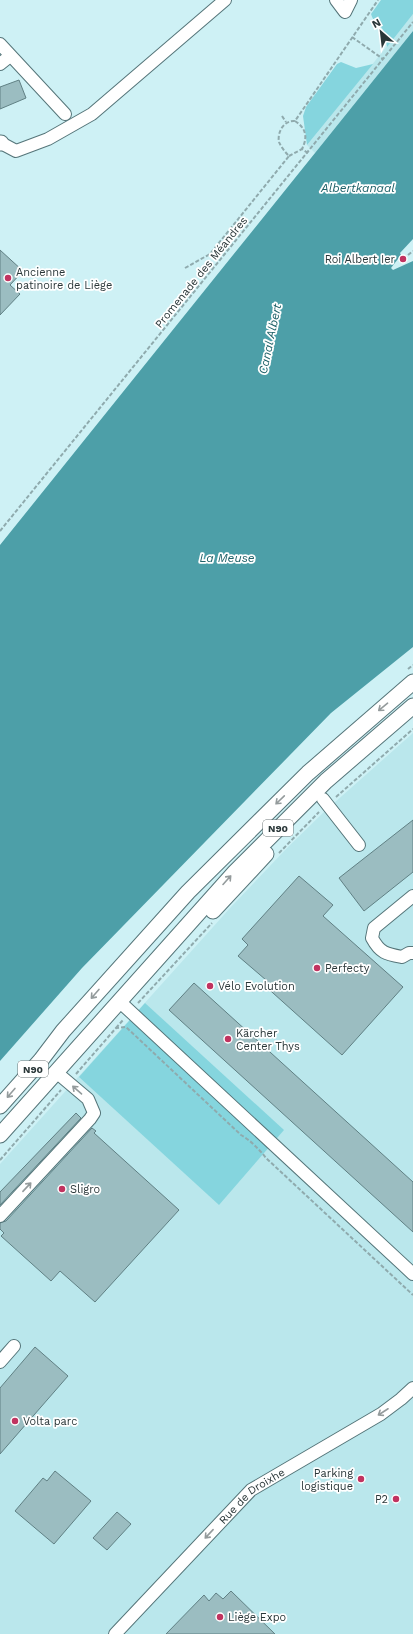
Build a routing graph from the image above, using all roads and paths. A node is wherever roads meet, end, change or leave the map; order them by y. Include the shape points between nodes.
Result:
1 (225, 0) edge
2 (336, 0) edge
3 (351, 0) edge
4 (378, 0) edge
5 (413, 22) edge
6 (352, 37) junction
7 (0, 44) edge
8 (10, 56) junction
9 (383, 59) junction
10 (0, 64) edge
11 (65, 114) dead end
12 (282, 116) dead end
13 (295, 121) junction
14 (286, 122) junction
15 (0, 143) edge
16 (302, 149) junction
17 (308, 153) junction
18 (289, 156) junction
19 (413, 251) edge
20 (408, 255) dead end
21 (185, 268) dead end
22 (0, 531) edge
23 (413, 682) edge
24 (413, 706) edge
25 (413, 719) edge
26 (413, 729) edge
27 (325, 802) junction
28 (359, 845) dead end
29 (188, 892) junction
30 (413, 896) edge
31 (196, 940) dead end
32 (413, 953) edge
33 (154, 961) junction
34 (144, 997) dead end
35 (119, 1001) junction
36 (56, 1072) junction
37 (68, 1082) junction
38 (0, 1106) edge
39 (0, 1135) edge
40 (0, 1160) edge
41 (0, 1216) edge
42 (413, 1274) edge
43 (413, 1295) edge
44 (14, 1346) dead end
45 (0, 1362) edge
46 (413, 1388) edge
47 (115, 1634) edge

1 - 15 street via 92,114 48,139 16,151
2 - 3 street via 345,12
4 - 6 path
5 - 9 path, Promenade des Méandres
6 - 9 path
6 - 13 path
7 - 8 street
8 - 10 street
8 - 11 street
9 - 17 path, Promenade des Méandres
12 - 14 path
13 - 14 path
13 - 16 path via 306,134 306,142
14 - 18 path via 281,127 279,135 280,143
16 - 17 path
16 - 18 path
17 - 22 path, Promenade des Méandres
18 - 21 path via 210,254
19 - 20 path
23 -> 29 main road, N90 via 308,773
33 -> 24 main road, N90 via 273,833 351,759
25 - 27 main road via 369,757
26 - 27 path
27 - 28 street
27 - 33 main road via 267,854 181,944
29 - 35 main road via 165,924 114,983 111,990
29 -> 38 main road, N90 via 63,1031
30 - 32 street via 374,928 372,938 377,947 386,954 402,957
31 - 34 path
33 - 35 main road, N90
35 - 36 main road, N90
35 - 42 street
36 - 37 street
36 - 39 main road, N90
37 - 40 path
41 -> 37 street via 90,1120 94,1112 88,1099
37 - 43 path via 116,1028 126,1027
44 - 45 street
46 -> 47 street, Rue de Droixhe via 380,1414 251,1490

